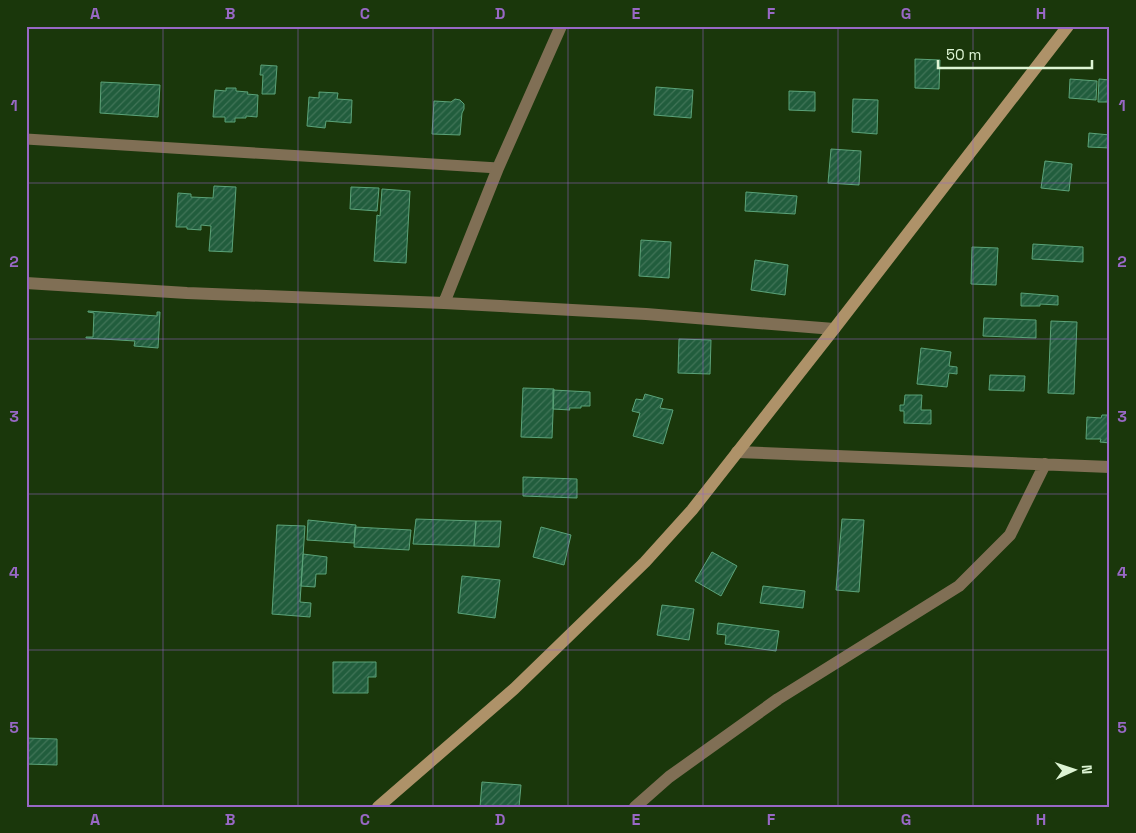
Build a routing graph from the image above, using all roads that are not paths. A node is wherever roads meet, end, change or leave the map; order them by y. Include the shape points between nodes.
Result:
1 (561, 26) edge
2 (1068, 26) edge
3 (26, 139) edge
4 (498, 168) junction
5 (26, 283) edge
6 (444, 303) junction
7 (834, 329) junction
8 (737, 452) junction
9 (1045, 464) junction
10 (1110, 467) edge
11 (378, 807) edge
12 (635, 807) edge

1 - 4 street
2 - 7 street
3 - 4 lane
4 - 6 street
5 - 6 street
6 - 7 street
7 - 8 street
8 - 9 street
8 - 11 street via 692,510 645,562 514,689
9 - 10 street
9 - 12 street via 1010,536 959,586 778,699 669,777

